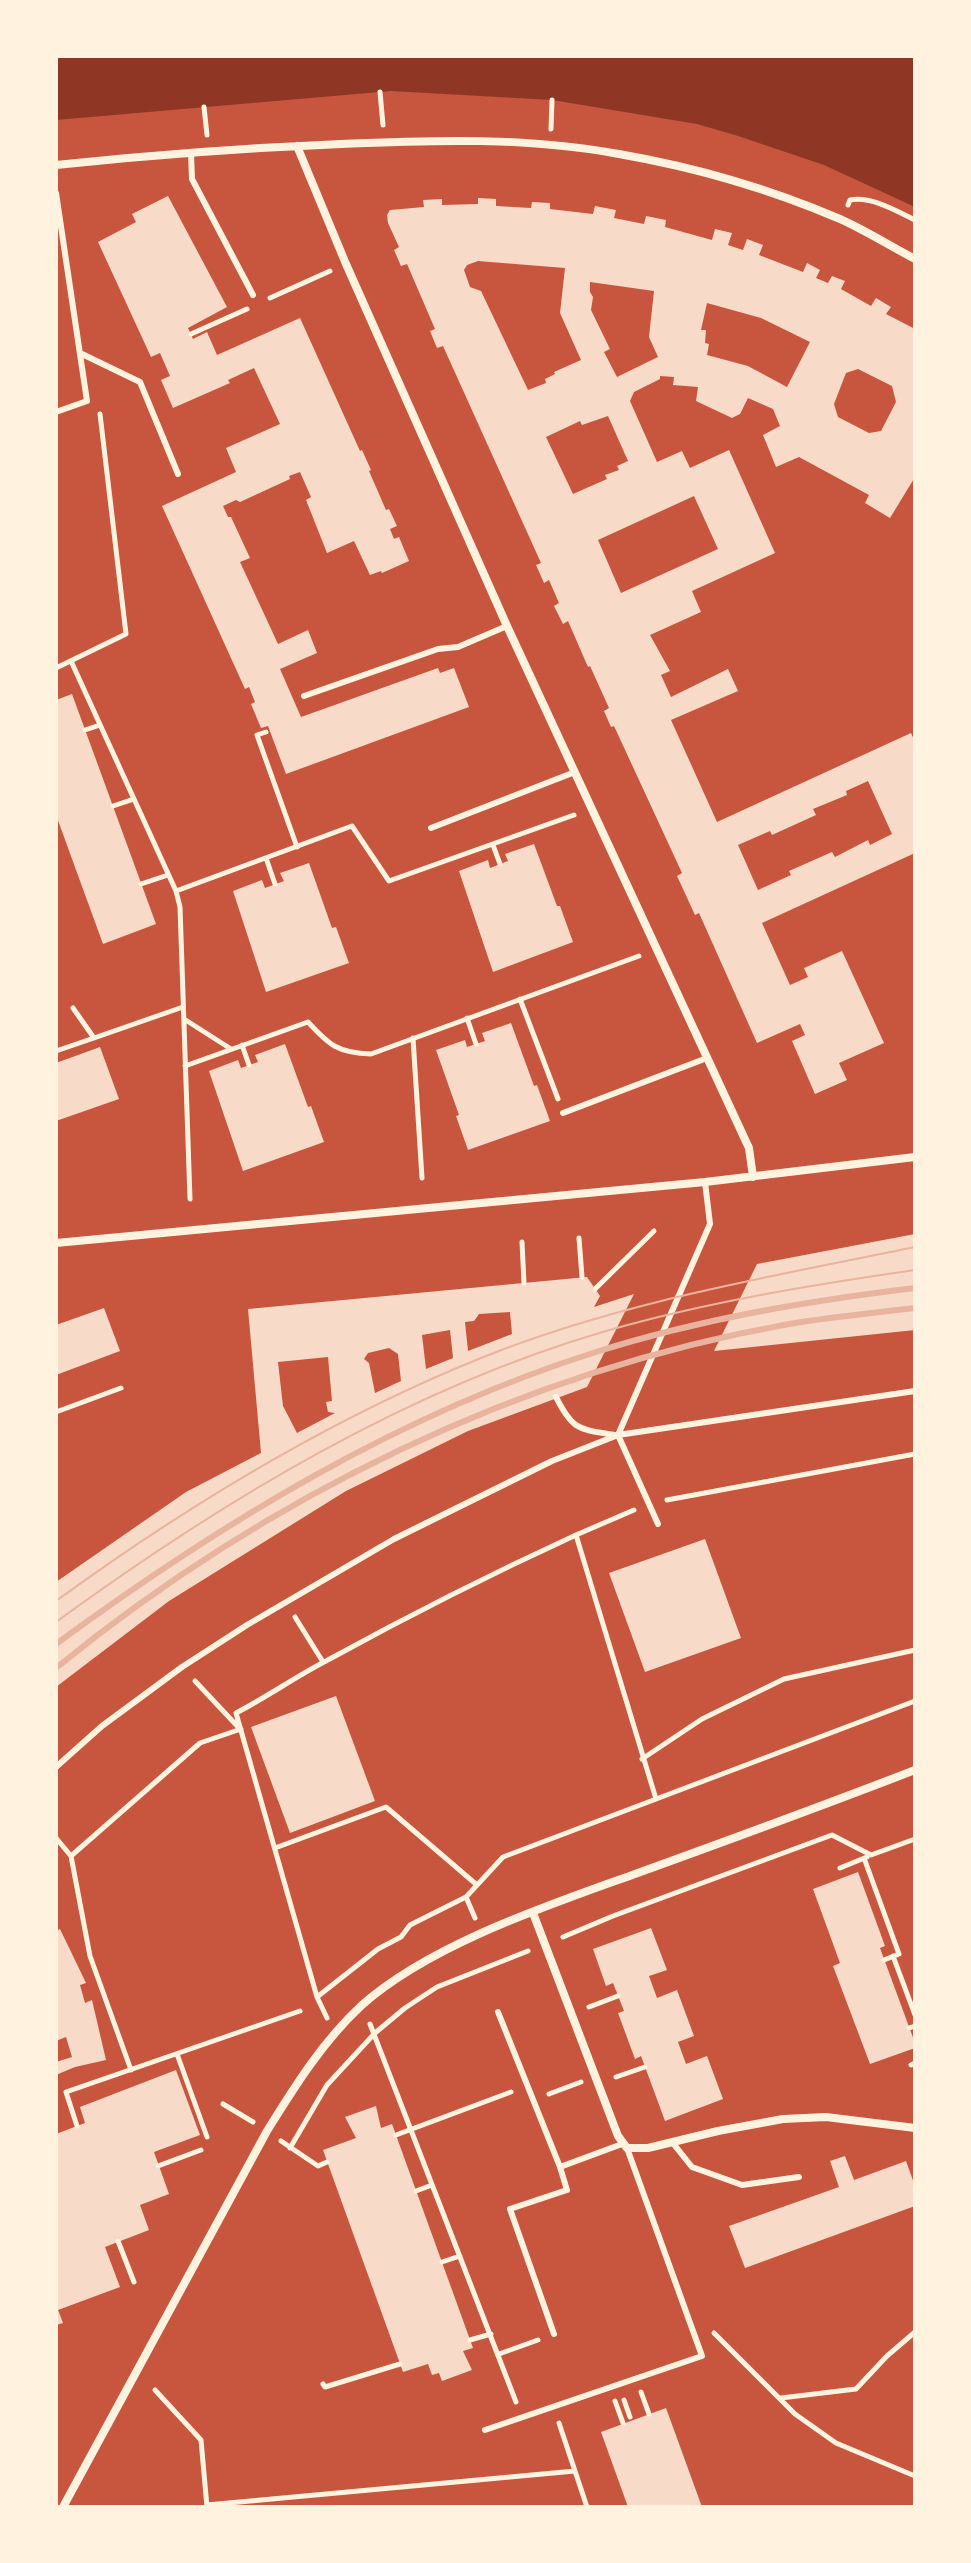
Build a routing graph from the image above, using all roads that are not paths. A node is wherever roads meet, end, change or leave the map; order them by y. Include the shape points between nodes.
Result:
1 (297, 146) junction
2 (191, 153) junction
3 (56, 165) edge
4 (56, 193) edge
5 (915, 259) edge
6 (253, 295) dead end
7 (80, 353) junction
8 (56, 412) edge
9 (178, 474) dead end
10 (507, 626) junction
11 (304, 696) dead end
12 (575, 772) junction
13 (431, 828) dead end
14 (707, 1058) junction
15 (563, 1113) road end
16 (915, 1157) edge
17 (753, 1177) junction
18 (705, 1182) junction
19 (56, 1243) edge
20 (915, 1391) edge
21 (556, 1397) dead end
22 (618, 1435) junction
23 (658, 1524) dead end
24 (56, 1767) edge
25 (915, 1770) edge
26 (533, 1913) junction
27 (498, 2012) dead end
28 (915, 2128) edge
29 (672, 2142) junction
30 (624, 2146) junction
31 (560, 2167) junction
32 (799, 2177) dead end
33 (554, 2334) road end
34 (485, 2430) dead end
35 (63, 2507) edge

1 - 2 street
1 - 5 street via 432,140 619,154 761,190 841,220
1 - 10 street
2 - 3 street
2 - 6 lane via 192,179
4 - 7 lane
7 - 8 lane via 87,401
7 - 9 lane via 140,382
10 - 11 lane
10 - 12 street
12 - 13 lane
12 - 14 street
14 - 15 lane
14 - 17 street via 749,1148
16 - 17 street
17 - 18 street
18 - 19 street
18 - 22 lane via 710,1224
20 - 22 lane
21 - 22 lane via 567,1420 581,1429
22 - 23 lane
22 - 24 lane via 552,1461 394,1539 286,1602 182,1667
25 - 26 street
26 - 30 street
26 - 35 street via 437,1956 364,2004 334,2034 267,2131
27 - 31 lane
28 - 29 street via 826,2117 783,2119
29 - 30 street
29 - 32 lane via 692,2167 742,2185
30 - 31 lane
30 - 34 lane via 702,2356
31 - 33 lane via 567,2190 510,2209

